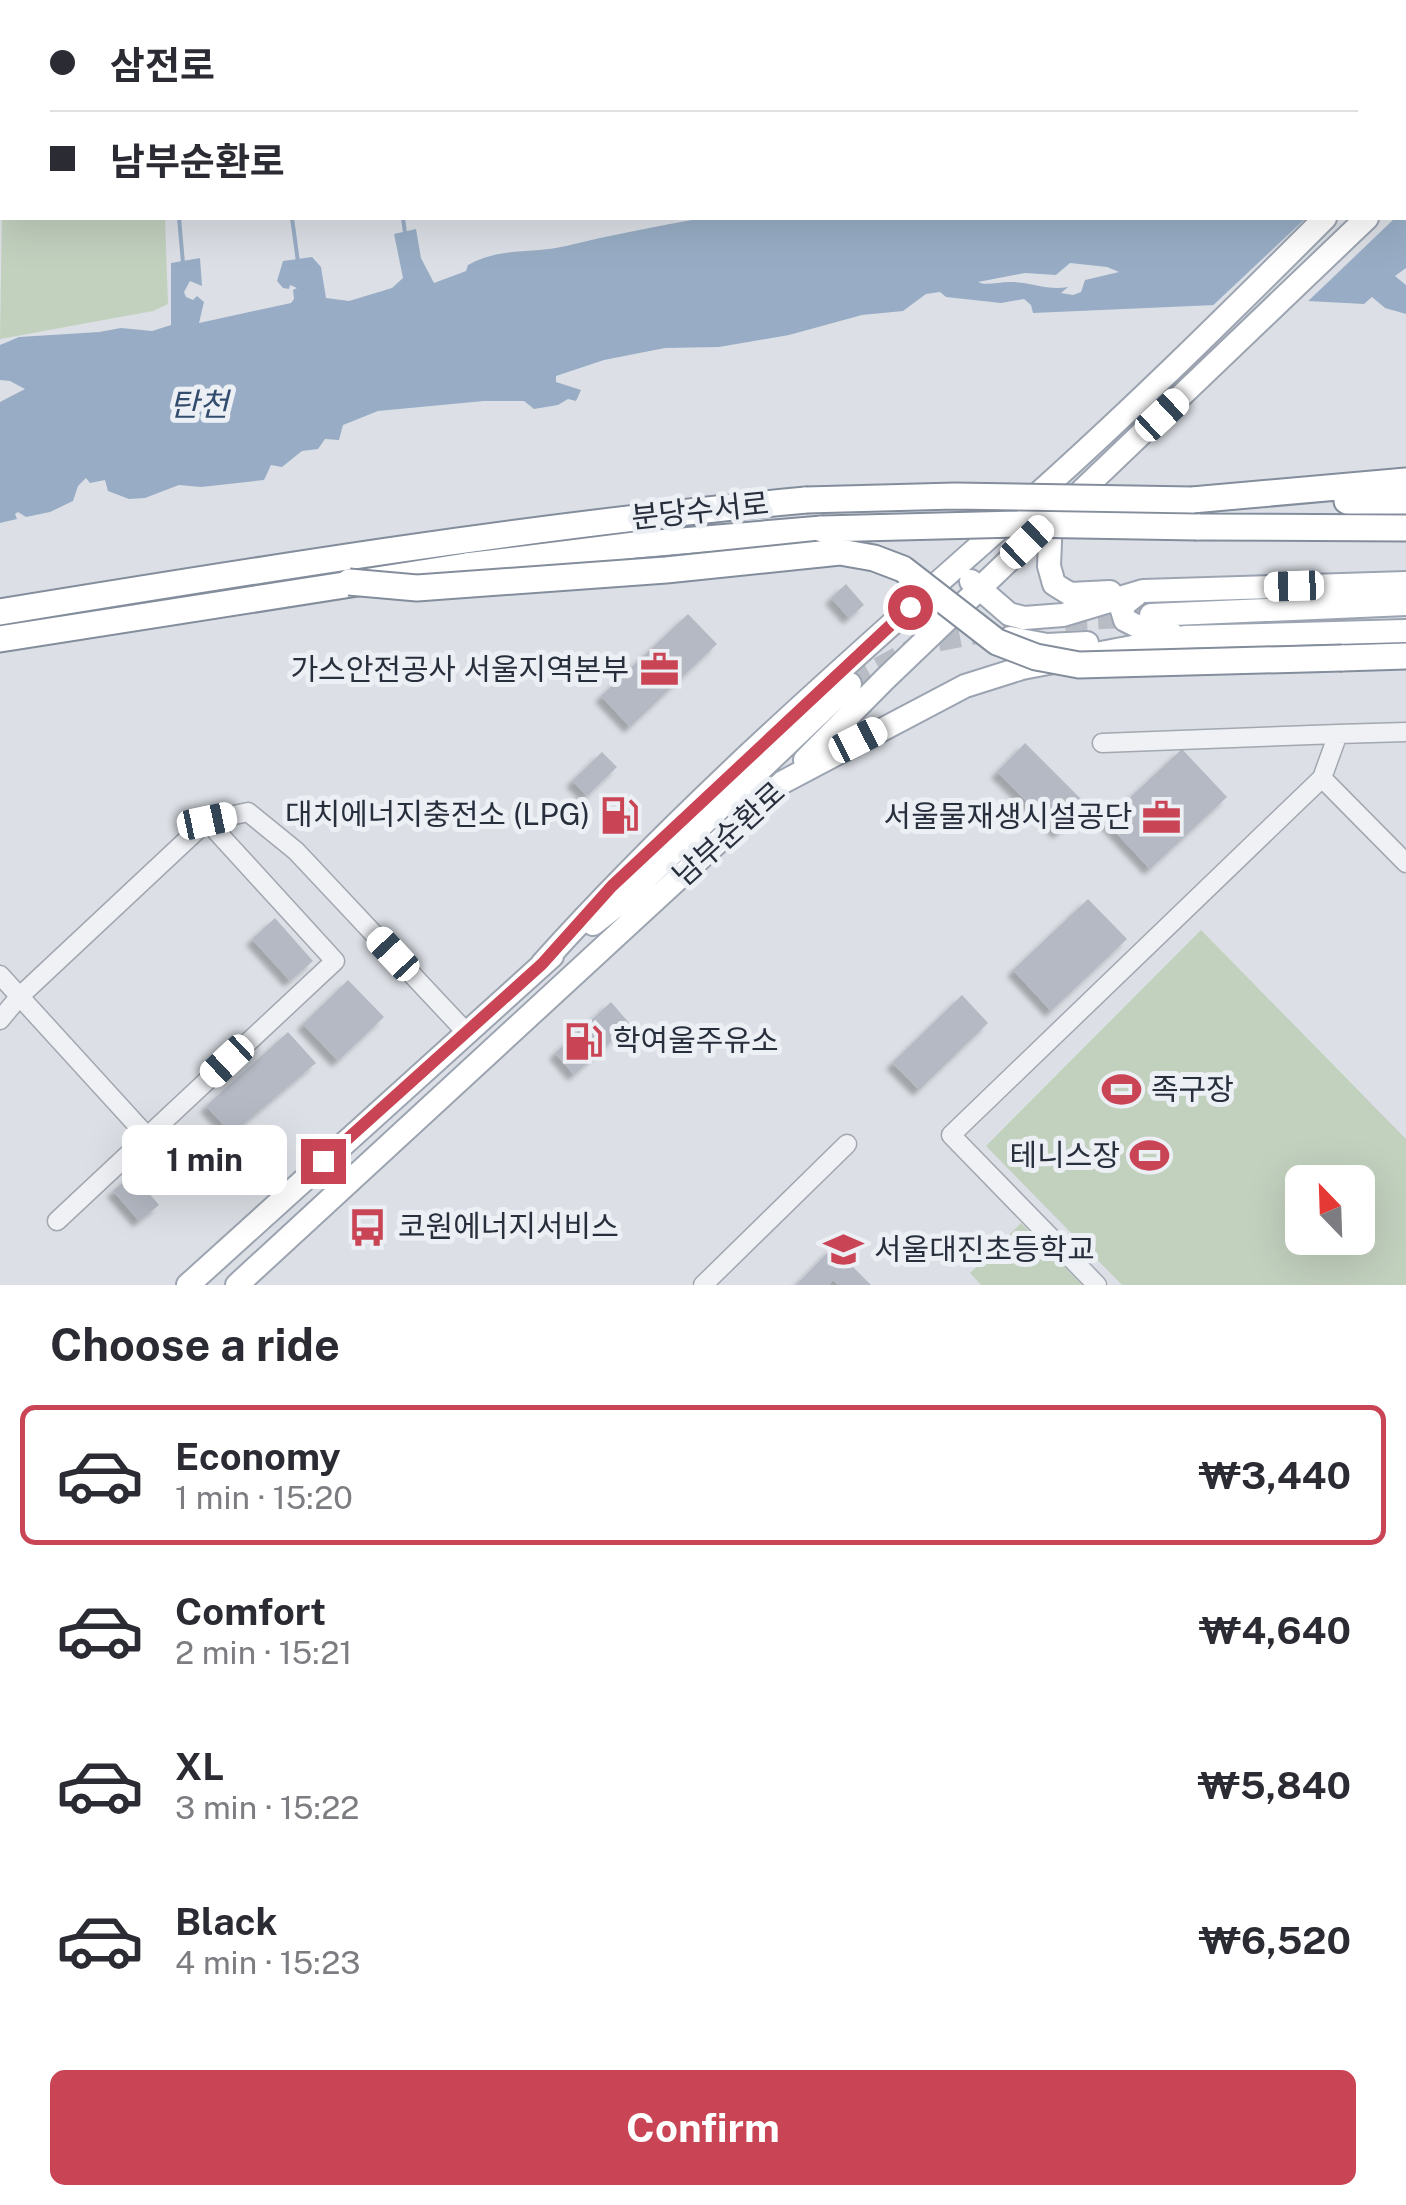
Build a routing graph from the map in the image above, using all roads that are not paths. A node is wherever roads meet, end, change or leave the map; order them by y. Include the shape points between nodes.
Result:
1 (1323, 220) edge
2 (1365, 220) edge
3 (1406, 481) edge
4 (1192, 500) junction
5 (1406, 501) edge
6 (1053, 517) junction
7 (1406, 528) edge
8 (956, 567) junction
9 (348, 582) junction
10 (936, 583) junction
11 (1406, 583) edge
12 (979, 588) junction
13 (1144, 591) junction
14 (1406, 604) edge
15 (961, 606) junction
16 (0, 612) edge
17 (1151, 615) tunnel mouth
18 (1406, 631) edge
19 (1185, 637) junction
20 (0, 639) edge
21 (1406, 656) edge
22 (850, 684) tunnel mouth
23 (1406, 732) edge
24 (1338, 734) junction
25 (1102, 743) dead end
26 (1322, 778) junction
27 (783, 782) junction
28 (207, 821) junction
29 (1406, 864) edge
30 (542, 964) junction
31 (0, 975) edge
32 (19, 997) junction
33 (0, 1020) edge
34 (466, 1032) junction
35 (146, 1135) junction
36 (847, 1144) dead end
37 (56, 1221) dead end
38 (188, 1285) edge
39 (237, 1285) edge
40 (704, 1285) edge
41 (1097, 1285) edge

1 - 8 main road via 1174,370
2 - 6 main road
3 - 4 highway
4 - 5 highway, 분당수서로
4 - 16 highway, 분당수서로, bridge via 937,497 707,509 386,549
6 - 12 main road
6 - 13 main road via 1050,566 1059,590
7 - 9 highway, 분당수서로, bridge via 822,529 635,544
8 - 10 main road
8 - 12 main road
9 - 20 highway, 분당수서로
9 - 21 highway, bridge via 418,588 840,552 904,569 997,642 1036,658 1079,664
10 - 15 main road
10 - 30 main road via 612,886
11 - 13 main road
12 - 13 main road via 1024,618 1063,615
12 - 15 main road
13 - 19 main road via 1124,601 1125,620
14 - 17 main road
15 - 19 main road via 1001,634 1047,645
15 - 27 main road
18 - 19 main road, 남부순환로
19 - 27 main road, 남부순환로 via 1022,668 965,686
22 - 30 main road, 남부순환로 via 620,902
23 - 24 street
24 - 25 street
24 - 26 street
26 - 29 street
26 - 41 street via 951,1135
27 - 39 main road, 남부순환로
28 - 32 street
28 - 34 street via 248,812 296,851
28 - 35 street via 335,961
30 - 34 main road, 남부순환로
31 - 32 street
32 - 33 street
32 - 35 street
34 - 38 main road, 남부순환로
35 - 37 street
36 - 40 street

